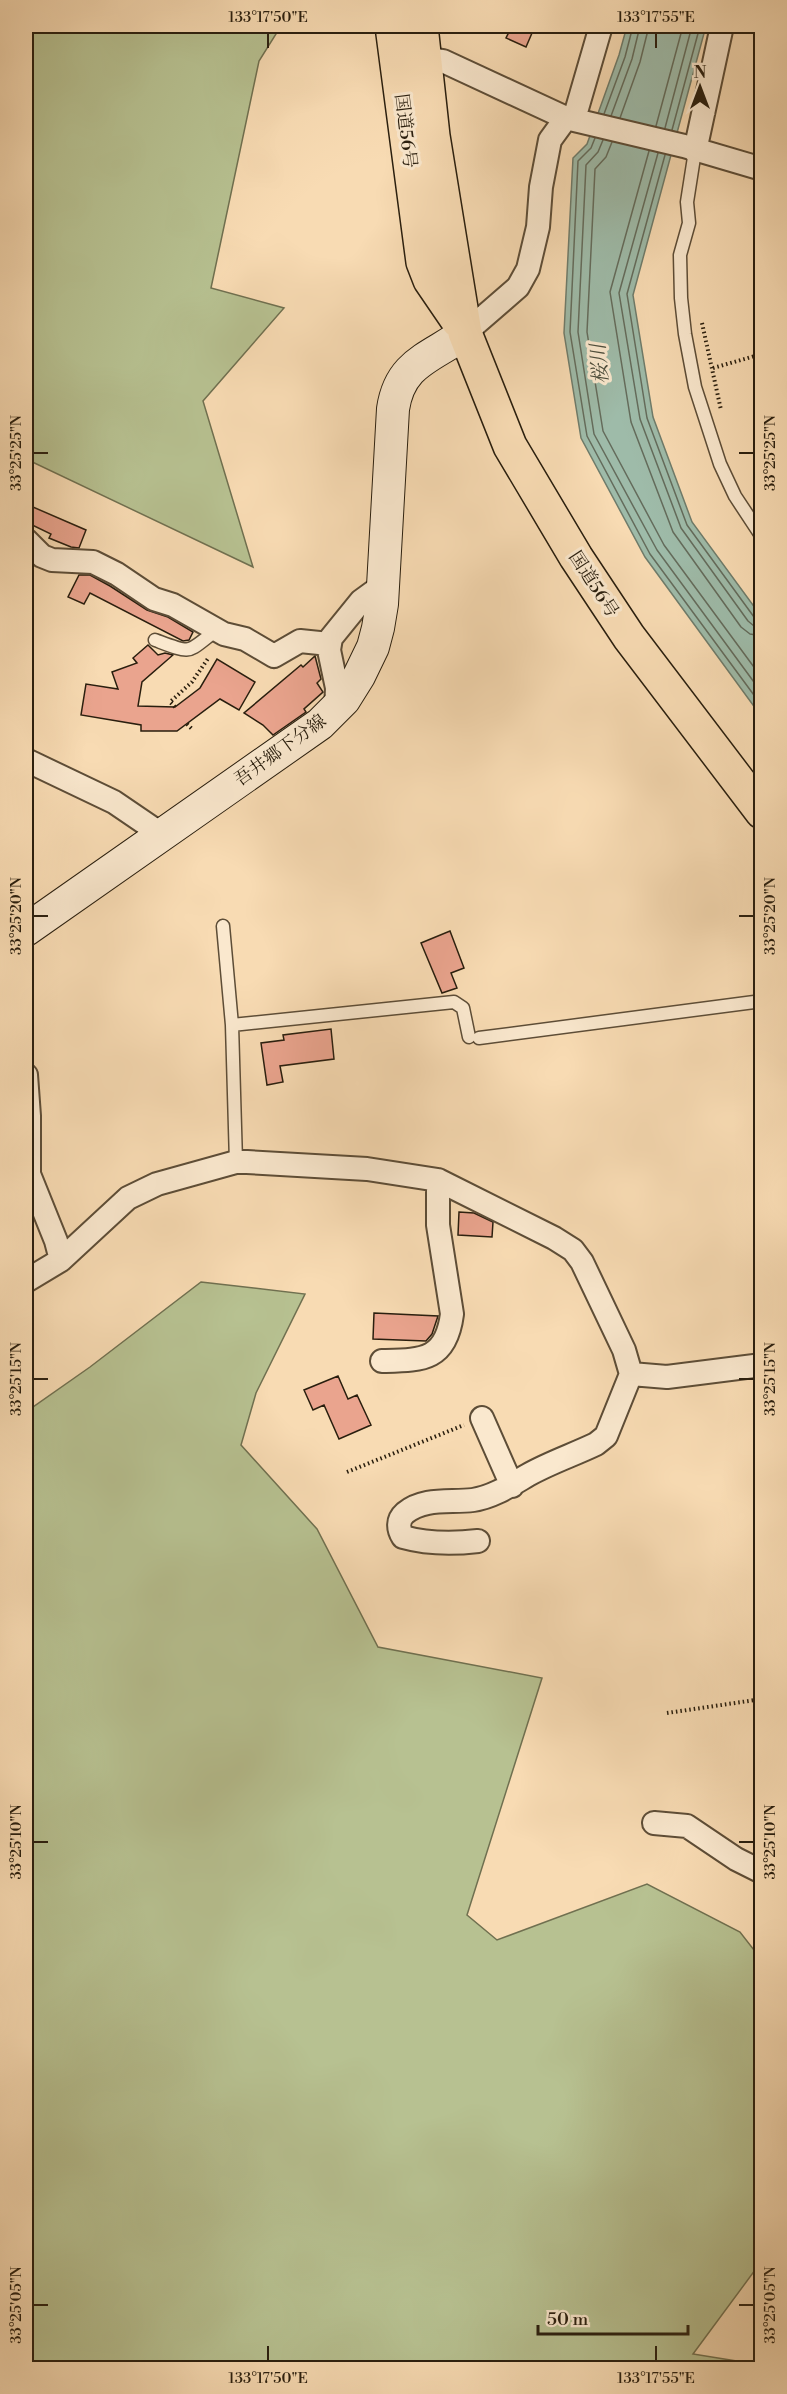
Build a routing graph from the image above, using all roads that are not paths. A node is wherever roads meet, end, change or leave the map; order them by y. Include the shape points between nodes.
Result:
1 (392, 26) edge
2 (421, 26) edge
3 (601, 26) edge
4 (722, 26) edge
5 (424, 58) junction
6 (576, 120) junction
7 (689, 148) junction
8 (762, 169) edge
9 (465, 333) junction
10 (762, 537) edge
11 (26, 540) edge
12 (383, 585) junction
13 (221, 632) junction
14 (155, 640) dead end
15 (329, 644) junction
16 (336, 709) junction
17 (26, 760) edge
18 (762, 812) edge
19 (161, 834) junction
20 (223, 926) dead end
21 (26, 930) edge
22 (762, 1001) edge
23 (232, 1025) junction
24 (26, 1075) edge
25 (26, 1150) edge
26 (236, 1162) junction
27 (438, 1180) junction
28 (61, 1260) junction
29 (26, 1281) edge
30 (382, 1360) dead end
31 (762, 1365) edge
32 (631, 1374) junction
33 (482, 1419) road end
34 (512, 1486) junction
35 (478, 1541) dead end
36 (654, 1823) dead end
37 (762, 1872) edge

1 - 9 highway, 国道56号 via 423,261 430,279
2 - 5 highway, 国道56号
3 - 6 street
4 - 7 street
5 - 6 street via 443,61
5 - 9 highway, 国道56号
6 - 7 street
6 - 9 street via 550,140 528,269 518,286
7 - 8 street
7 - 10 lane via 688,222 680,255 685,334 695,387 720,464
9 - 12 main road, 吾井郷下分線 via 421,361 397,387
9 - 18 highway, 国道56号 via 510,446 576,557 629,637
11 - 13 street via 52,560 93,562 142,593
12 - 15 street via 350,612
12 - 16 main road, 吾井郷下分線 via 373,647
13 - 14 lane via 188,651
13 - 15 street via 245,639 274,656 300,641
15 - 16 street via 337,688
16 - 19 main road, 吾井郷下分線 via 315,728
17 - 19 street via 114,802
19 - 21 main road, 吾井郷下分線
20 - 23 lane
22 - 23 lane via 474,1037 463,1008 454,1002
23 - 26 lane
24 - 25 street
25 - 28 street via 29,1174
26 - 27 street via 367,1168
26 - 28 street via 157,1184 128,1198
27 - 30 street via 438,1225 452,1314 450,1328 443,1346 427,1356
27 - 32 street via 573,1250 624,1350
28 - 29 street
31 - 32 street via 667,1377
32 - 34 street via 606,1436
33 - 34 street
34 - 35 street via 474,1500 416,1505 399,1521 403,1537 414,1540 452,1544
36 - 37 street via 687,1826

